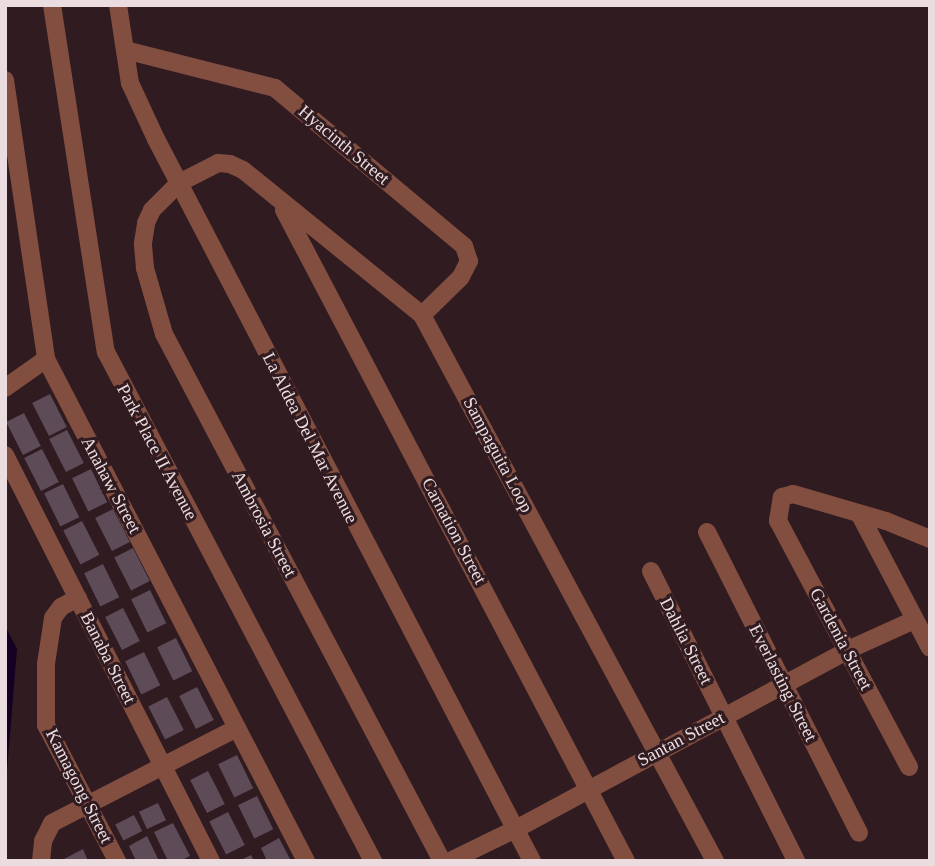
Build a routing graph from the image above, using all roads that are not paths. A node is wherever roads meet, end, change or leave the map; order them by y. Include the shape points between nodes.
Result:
1 (52, 5) edge
2 (118, 5) edge
3 (125, 50) junction
4 (5, 80) edge
5 (179, 183) junction
6 (280, 203) junction
7 (422, 314) junction
8 (46, 359) junction
9 (5, 388) edge
10 (5, 455) edge
11 (860, 515) junction
12 (707, 532) dead end
13 (930, 539) edge
14 (651, 571) dead end
15 (78, 598) junction
16 (914, 620) junction
17 (930, 648) edge
18 (848, 650) junction
19 (784, 685) junction
20 (723, 716) junction
21 (237, 728) junction
22 (656, 752) junction
23 (163, 765) junction
24 (909, 768) dead end
25 (590, 788) junction
26 (86, 803) junction
27 (516, 830) junction
28 (859, 834) dead end
29 (41, 861) edge
30 (117, 861) edge
31 (211, 861) edge
32 (306, 861) edge
33 (373, 861) edge
34 (442, 861) edge
35 (450, 861) edge
36 (532, 861) edge
37 (626, 861) edge
38 (715, 861) edge
39 (796, 861) edge

1 - 33 street, Park Place II Avenue via 106,352
2 - 3 street, La Aldea Del Mar Avenue
3 - 5 street, La Aldea Del Mar Avenue via 130,83
3 - 7 street, Hyacinth Street via 275,88 464,246 468,261 461,277
4 - 8 street, Anahaw Street
5 - 6 street, Sampaguita Loop via 218,163 230,163
5 - 27 street, La Aldea Del Mar Avenue
5 - 34 street, Ambrosia Street via 152,209 143,243 145,268 164,334
6 - 7 street, Sampaguita Loop
6 - 25 street, Carnation Street
7 - 22 street, Sampaguita Loop
8 - 9 street
8 - 21 street, Anahaw Street
10 - 15 street, Banaba Street
11 - 13 street
11 - 16 street
11 - 18 street, Gardenia Street via 793,494 782,497 779,509 778,521
12 - 19 street, Everlasting Street
14 - 20 street, Dahlia Street
15 - 23 street, Banaba Street
15 - 26 street, Kamagong Street via 61,607 53,618 46,664 46,725
16 - 17 street
16 - 18 street, Santan Street
18 - 19 street, Santan Street
18 - 24 street, Gardenia Street
19 - 20 street, Santan Street
19 - 28 street, Everlasting Street
20 - 22 street, Santan Street
20 - 39 street, Dahlia Street
21 - 23 street
21 - 32 street, Anahaw Street
22 - 25 street, Santan Street
22 - 38 street, Sampaguita Loop
23 - 26 street
23 - 31 street, Banaba Street
25 - 27 street, Santan Street
25 - 37 street, Carnation Street
26 - 29 street via 51,823
26 - 30 street, Kamagong Street
27 - 35 street, Santan Street
27 - 36 street, La Aldea Del Mar Avenue

